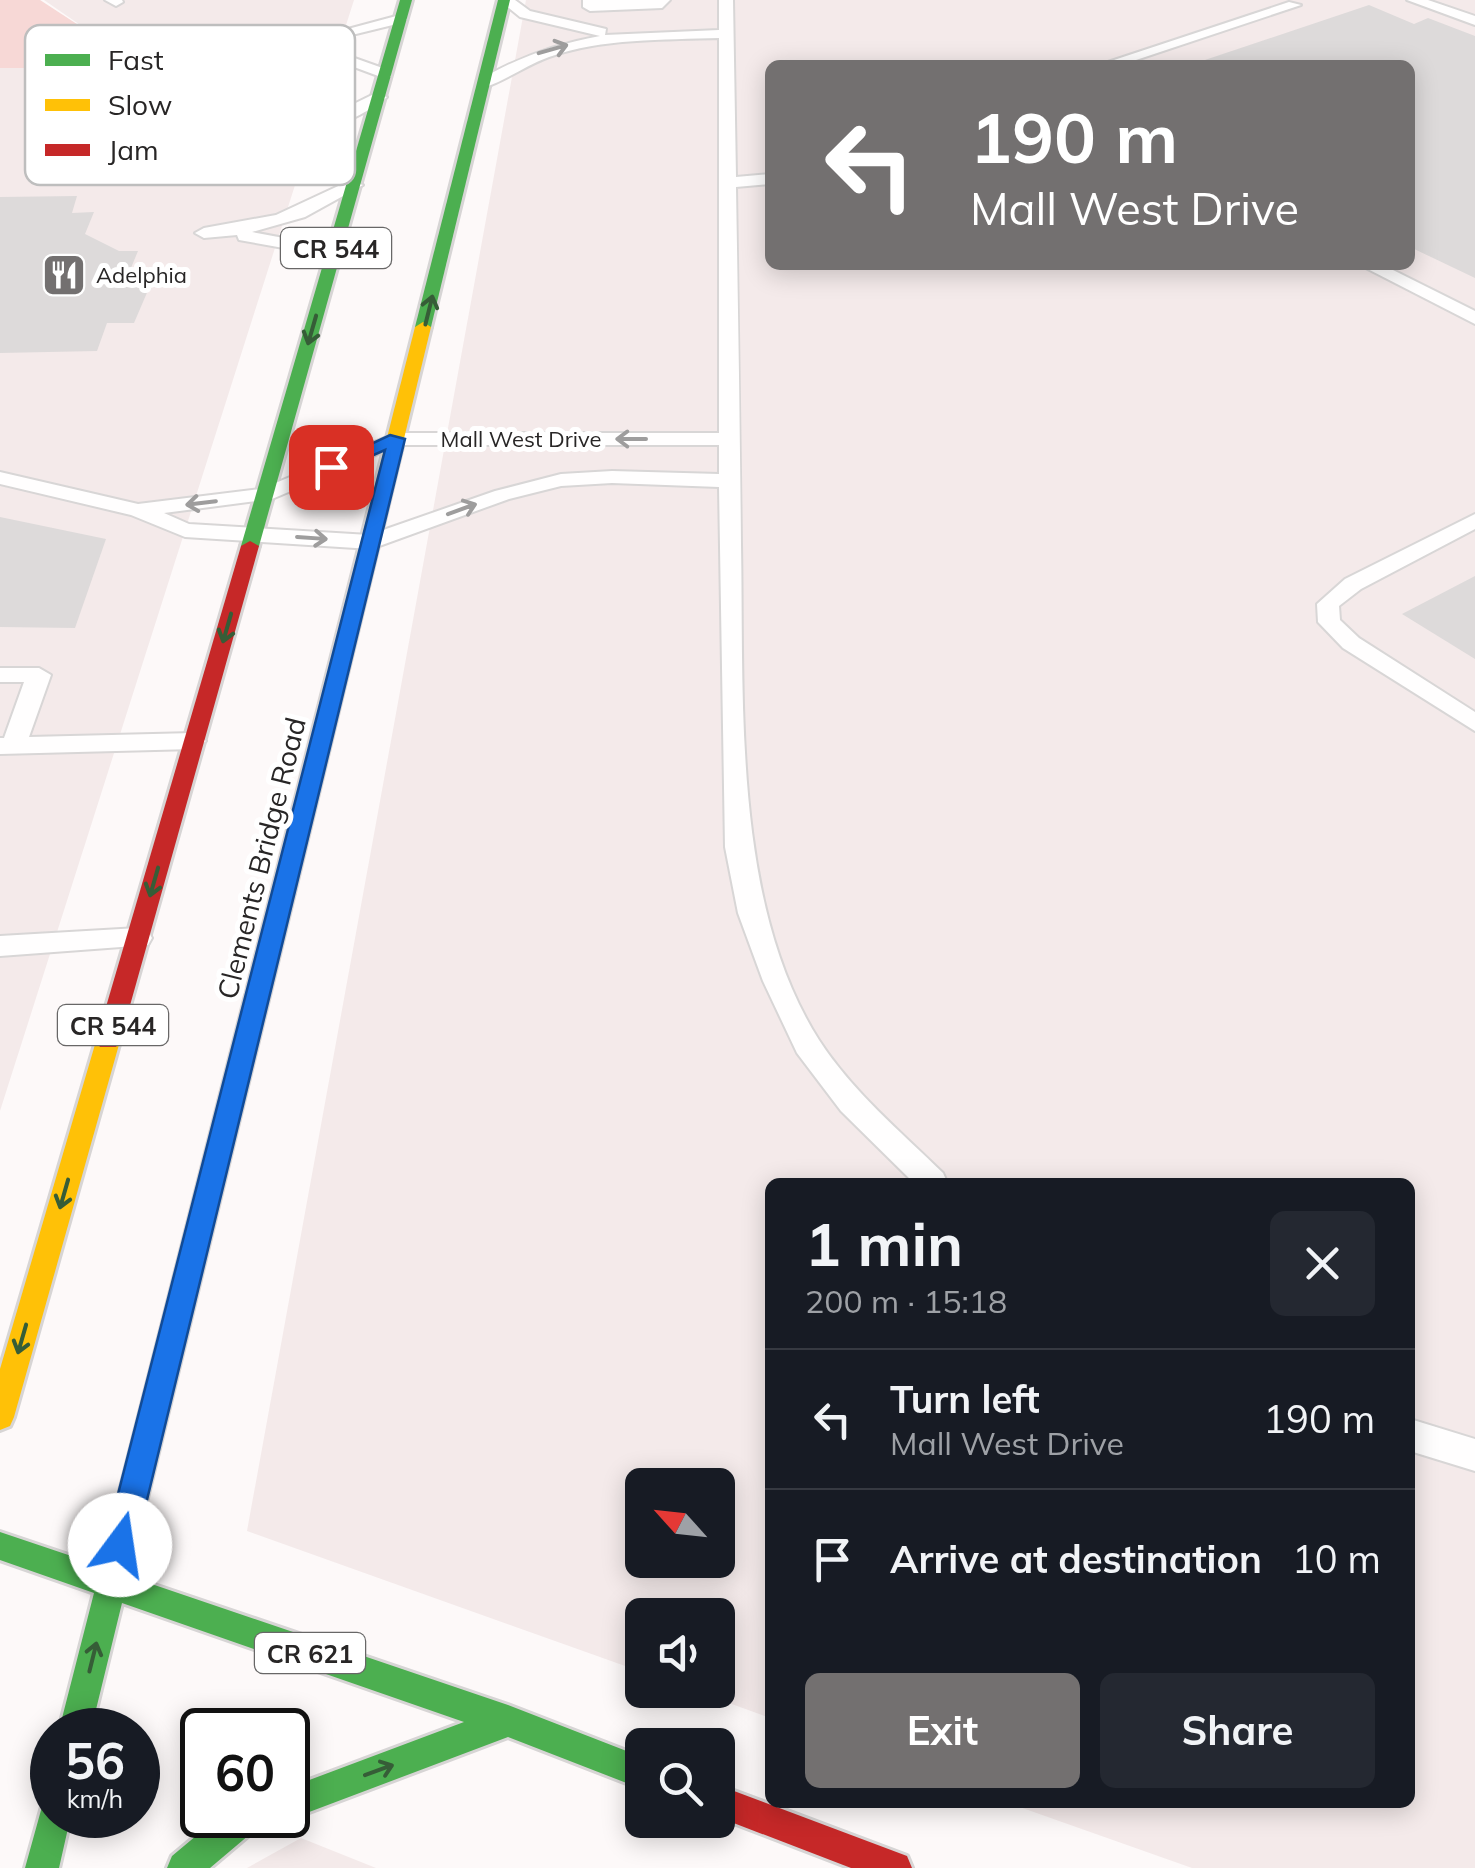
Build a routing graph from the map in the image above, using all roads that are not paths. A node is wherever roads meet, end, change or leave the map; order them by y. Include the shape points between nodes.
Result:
1 (505, 0) edge
2 (590, 0) edge
3 (663, 0) edge
4 (726, 0) edge
5 (1414, 0) edge
6 (1294, 5) dead end
7 (403, 10) edge
8 (1475, 21) edge
9 (355, 26) edge
10 (727, 34) junction
11 (628, 36) junction
12 (1122, 60) edge
13 (355, 72) edge
14 (486, 82) junction
15 (383, 86) junction
16 (355, 108) edge
17 (765, 180) edge
18 (730, 183) junction
19 (355, 185) junction
20 (332, 264) junction
21 (1379, 270) edge
22 (1475, 318) edge
23 (396, 439) junction
24 (729, 439) junction
25 (0, 478) edge
26 (729, 481) junction
27 (265, 496) junction
28 (138, 510) junction
29 (1475, 520) edge
30 (254, 534) junction
31 (371, 542) junction
32 (0, 675) edge
33 (1475, 723) edge
34 (194, 741) junction
35 (6, 746) edge
36 (138, 938) junction
37 (0, 946) edge
38 (928, 1178) edge
39 (44, 1262) junction
40 (15, 1285) dead end
41 (0, 1417) edge
42 (1415, 1436) edge
43 (1475, 1454) edge
44 (0, 1546) edge
45 (111, 1583) junction
46 (81, 1708) edge
47 (508, 1722) junction
48 (625, 1766) edge
49 (310, 1796) edge
50 (735, 1807) edge
51 (49, 1838) edge
52 (219, 1838) edge
53 (42, 1868) edge
54 (184, 1868) edge
55 (895, 1868) edge

1 - 11 lane via 536,17
1 - 14 main road, Clements Bridge Road
2 - 3 lane via 590,6
4 - 10 lane
5 - 8 lane
6 - 12 lane
7 - 9 lane
7 - 15 main road, CR 544
10 - 11 lane
10 - 18 lane
14 -> 11 lane via 545,50
13 - 15 lane
23 -> 14 main road, Clements Bridge Road
15 - 16 lane
15 - 19 main road, CR 544
17 - 18 lane
18 - 24 lane
19 - 20 main road, CR 544
19 - 20 lane via 280,222 204,233 294,245
20 -> 27 main road, CR 544
21 - 22 lane
24 -> 23 lane, Mall West Drive
23 - 27 lane, Mall West Drive
23 - 31 main road, Clements Bridge Road
24 - 26 lane
25 - 28 lane
31 -> 26 lane, Mall West Drive via 561,480
26 - 38 lane via 738,847 752,913 807,1045 852,1103
27 -> 28 lane, Mall West Drive
27 - 30 main road, CR 544
28 - 30 lane, Mall West Drive via 185,530
29 - 33 lane via 1328,604 1329,622 1352,643
30 -> 31 lane, Mall West Drive
30 -> 34 main road, CR 544
31 - 45 main road, Clements Bridge Road
32 - 35 lane via 39,675
34 - 35 lane
34 -> 36 main road, CR 544
36 - 37 lane
36 -> 39 main road, CR 544
39 - 40 main road
39 -> 41 main road, CR 544
42 - 43 lane
44 - 45 main road, CR 621
46 -> 45 main road, Clements Bridge Road
45 - 47 main road, CR 621
47 - 48 main road, CR 621
49 -> 47 main road
50 - 55 main road
51 - 53 main road
52 - 54 main road

